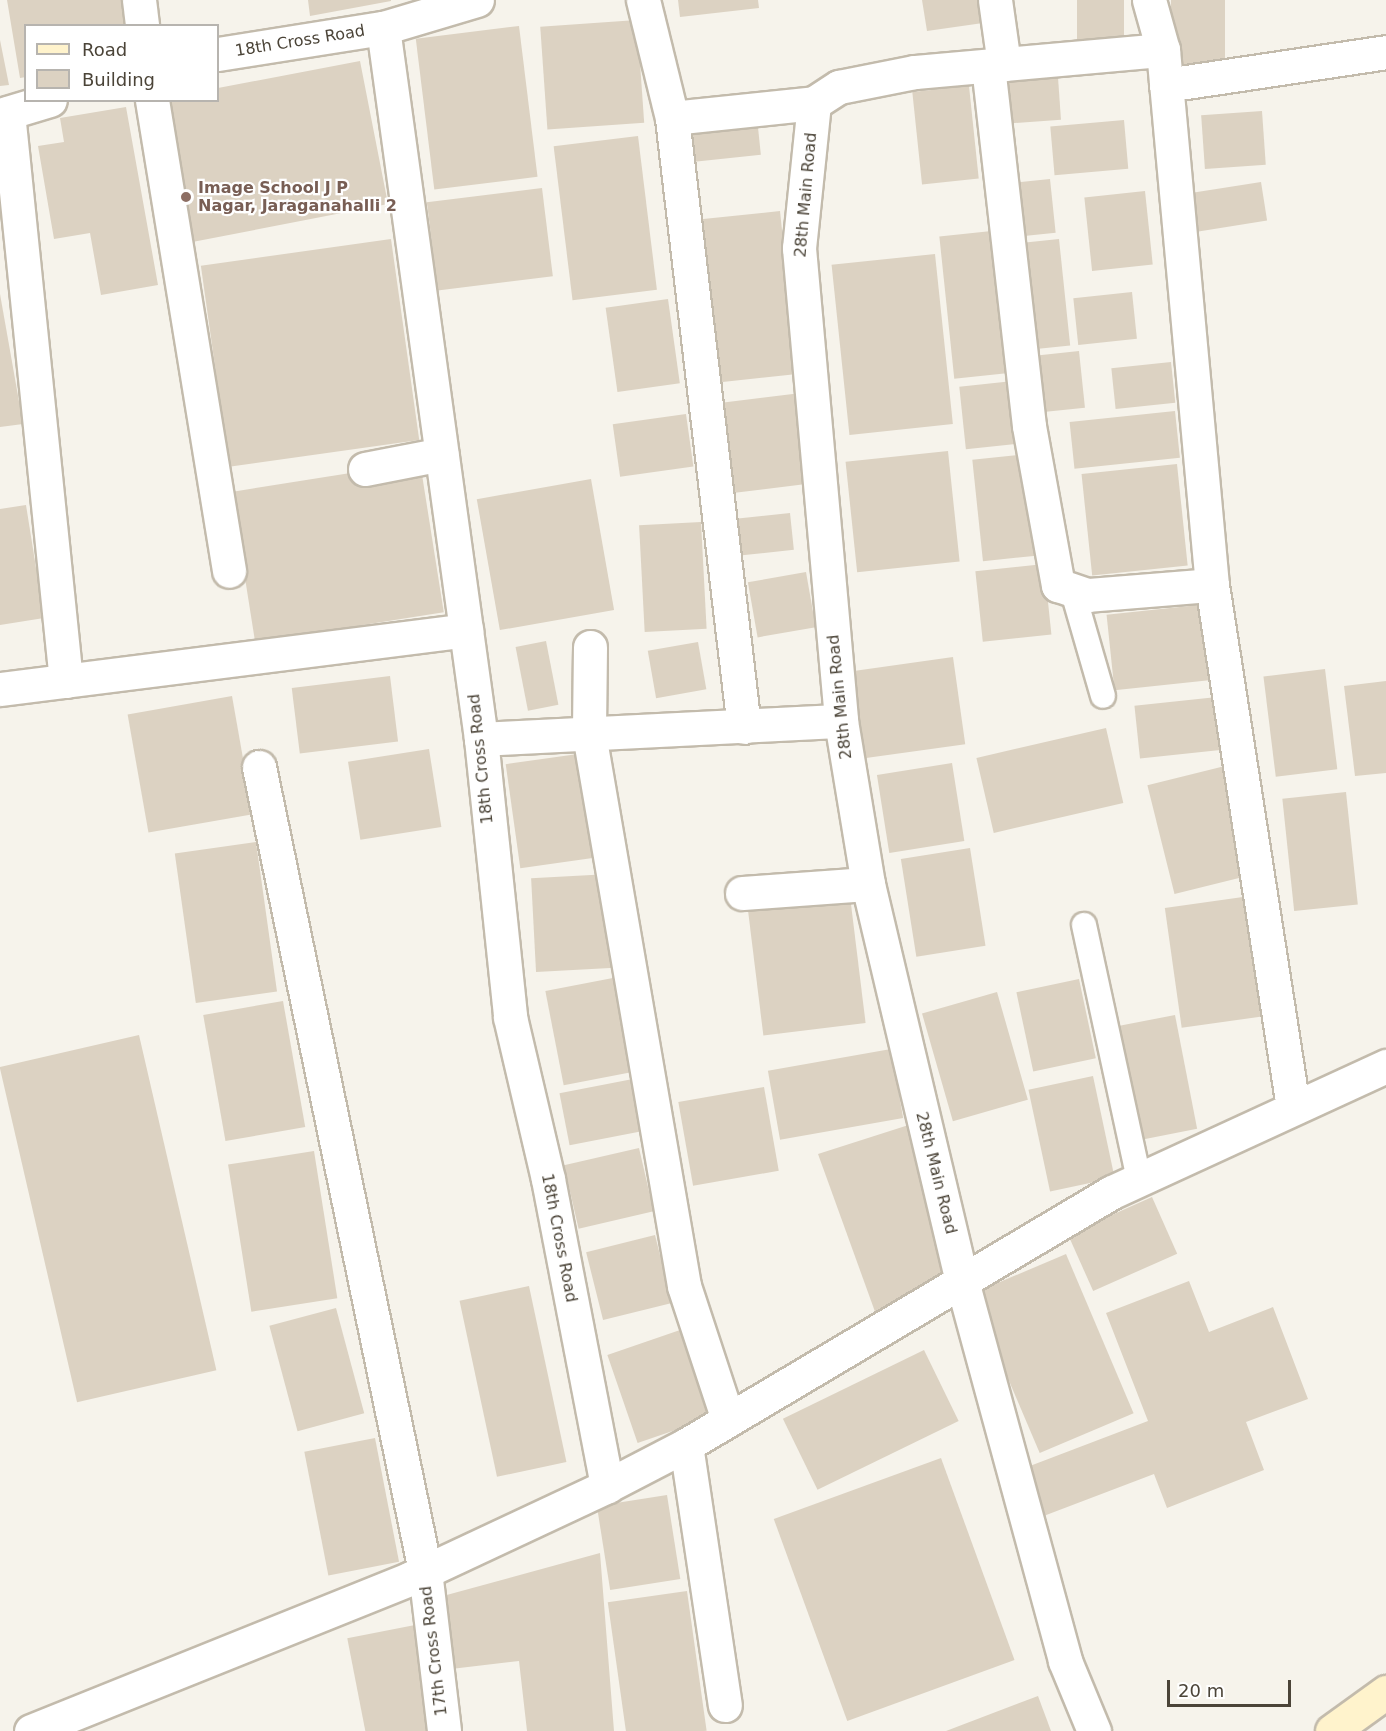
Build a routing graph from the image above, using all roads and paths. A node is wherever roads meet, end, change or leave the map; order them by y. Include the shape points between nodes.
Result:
1 (139, 0) edge
2 (643, 0) edge
3 (995, 0) edge
4 (1149, 0) edge
5 (462, 2) edge
6 (142, 24) edge
7 (383, 28) junction
8 (1163, 50) junction
9 (1386, 52) edge
10 (219, 54) edge
11 (996, 65) junction
12 (1166, 85) junction
13 (43, 102) edge
14 (152, 102) edge
15 (814, 103) junction
16 (4, 114) edge
17 (672, 118) junction
18 (442, 454) junction
19 (365, 469) dead end
20 (229, 571) dead end
21 (1212, 585) junction
22 (1073, 592) junction
23 (466, 630) junction
24 (590, 647) dead end
25 (66, 681) junction
26 (0, 688) edge
27 (1103, 696) dead end
28 (841, 722) junction
29 (744, 726) junction
30 (589, 734) junction
31 (481, 739) junction
32 (259, 767) dead end
33 (868, 884) junction
34 (742, 892) dead end
35 (1084, 925) dead end
36 (1386, 1066) edge
37 (1293, 1107) junction
38 (1138, 1179) junction
39 (962, 1281) junction
40 (728, 1420) junction
41 (686, 1445) junction
42 (607, 1486) junction
43 (425, 1571) junction
44 (1386, 1692) edge
45 (725, 1705) dead end
46 (31, 1731) edge
47 (444, 1731) edge
48 (1094, 1731) edge
49 (1332, 1731) edge

1 - 6 street
2 - 17 street
3 - 11 street
4 - 8 street
5 - 7 street, 18th Cross Road
7 - 10 street, 18th Cross Road
7 - 18 street, 18th Cross Road
8 - 11 street
8 - 12 street
9 - 12 street
11 - 15 street via 878,78 839,87
11 - 22 street via 1029,426 1056,577
12 - 21 street
13 - 16 street
14 - 20 street
15 - 17 street
15 - 28 street, 28th Main Road via 799,248
16 - 25 street
17 - 29 street
18 - 19 street
18 - 23 street, 18th Cross Road
21 - 22 street
21 - 37 street
22 - 27 lane
23 - 25 street
23 - 31 street, 18th Cross Road
24 - 30 street
25 - 26 street
28 - 29 street
28 - 33 street, 28th Main Road
29 - 30 street
30 - 31 street
30 - 40 street via 684,1286
31 - 42 street, 18th Cross Road via 510,1017
32 - 43 street, 17th Cross Road
33 - 34 street
33 - 39 street, 28th Main Road
35 - 38 lane
36 - 37 street
37 - 38 street
38 - 39 street
39 - 40 street
39 - 48 street, 28th Main Road via 1065,1661
40 - 41 street
41 - 42 street
41 - 45 street
42 - 43 street
43 - 46 street
43 - 47 street, 17th Cross Road
44 - 49 main road

